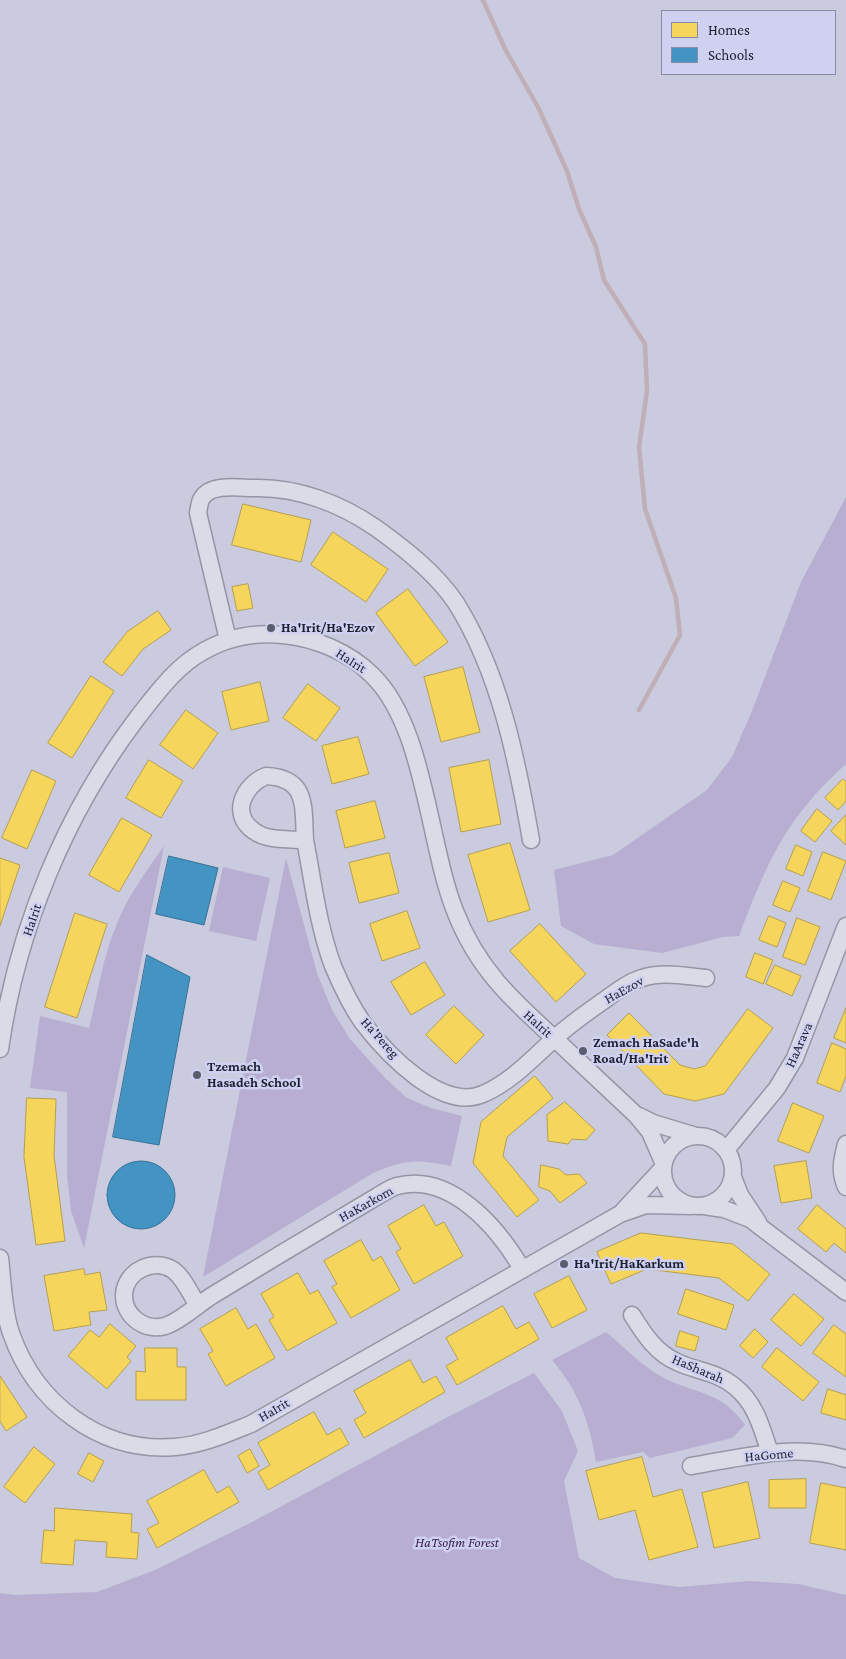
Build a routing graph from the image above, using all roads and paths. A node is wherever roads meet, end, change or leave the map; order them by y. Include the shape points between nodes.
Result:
1 (228, 640) junction
2 (305, 840) junction
3 (531, 840) dead end
4 (846, 926) edge
5 (7, 978) edge
6 (706, 978) dead end
7 (554, 1038) junction
8 (0, 1050) edge
9 (636, 1115) junction
10 (693, 1136) junction
11 (846, 1144) edge
12 (726, 1150) junction
13 (663, 1166) junction
14 (732, 1177) junction
15 (846, 1187) edge
16 (698, 1206) junction
17 (620, 1214) junction
18 (763, 1228) junction
19 (0, 1258) edge
20 (522, 1269) junction
21 (846, 1292) edge
22 (197, 1304) junction
23 (632, 1316) dead end
24 (770, 1454) junction
25 (846, 1459) edge
26 (691, 1466) dead end

1 - 3 street via 198,513 202,498 212,489 292,491 356,515 424,566 455,602 476,640 509,734
1 - 5 street, HaIrit via 185,663 166,682 106,763 82,803 51,870
1 - 7 street, HaIrit via 266,633 316,641 334,649 372,675 395,705 404,725 444,880 465,934 494,981
2 - 2 street, Ha'Pereg via 303,802 291,782 282,777 266,776 248,787 241,807 246,823 254,831 263,836
2 - 7 street, Ha'Pereg via 326,939 343,987 363,1022 415,1076 429,1087 443,1092 462,1096 483,1094 538,1056
4 - 12 street, HaArava via 795,1058 777,1088
5 - 8 street, HaIrit
6 - 7 street, HaEzov via 663,974 642,978 612,995
7 - 9 street, HaIrit
9 - 10 street, HaIrit
9 - 13 street, HaIrit via 650,1132
10 - 12 street via 706,1136
10 - 13 street via 674,1144
11 - 15 street via 841,1165
12 - 14 street via 733,1167
13 - 16 street via 667,1188 678,1200
13 - 17 street, HaIrit via 649,1186
14 - 16 street via 723,1196
14 - 18 street via 740,1195
16 - 17 street, HaIrit via 646,1206
16 - 18 street via 738,1213
17 - 20 street, HaIrit
18 - 21 street
19 - 20 street, HaIrit via 10,1330 16,1348 38,1385 64,1412 89,1429 128,1444 151,1447 201,1443 251,1424
20 - 22 street, HaKarkom via 510,1248 473,1209 437,1187 418,1183 396,1186
22 - 22 street, HaKarkom via 181,1278 163,1266 152,1265 134,1273 124,1292 124,1303 136,1321 156,1327 166,1325
23 - 24 street, HaSharah via 649,1341 676,1362 722,1377 735,1386 756,1414
24 - 25 street, HaGome via 814,1453
24 - 26 street, HaGome

